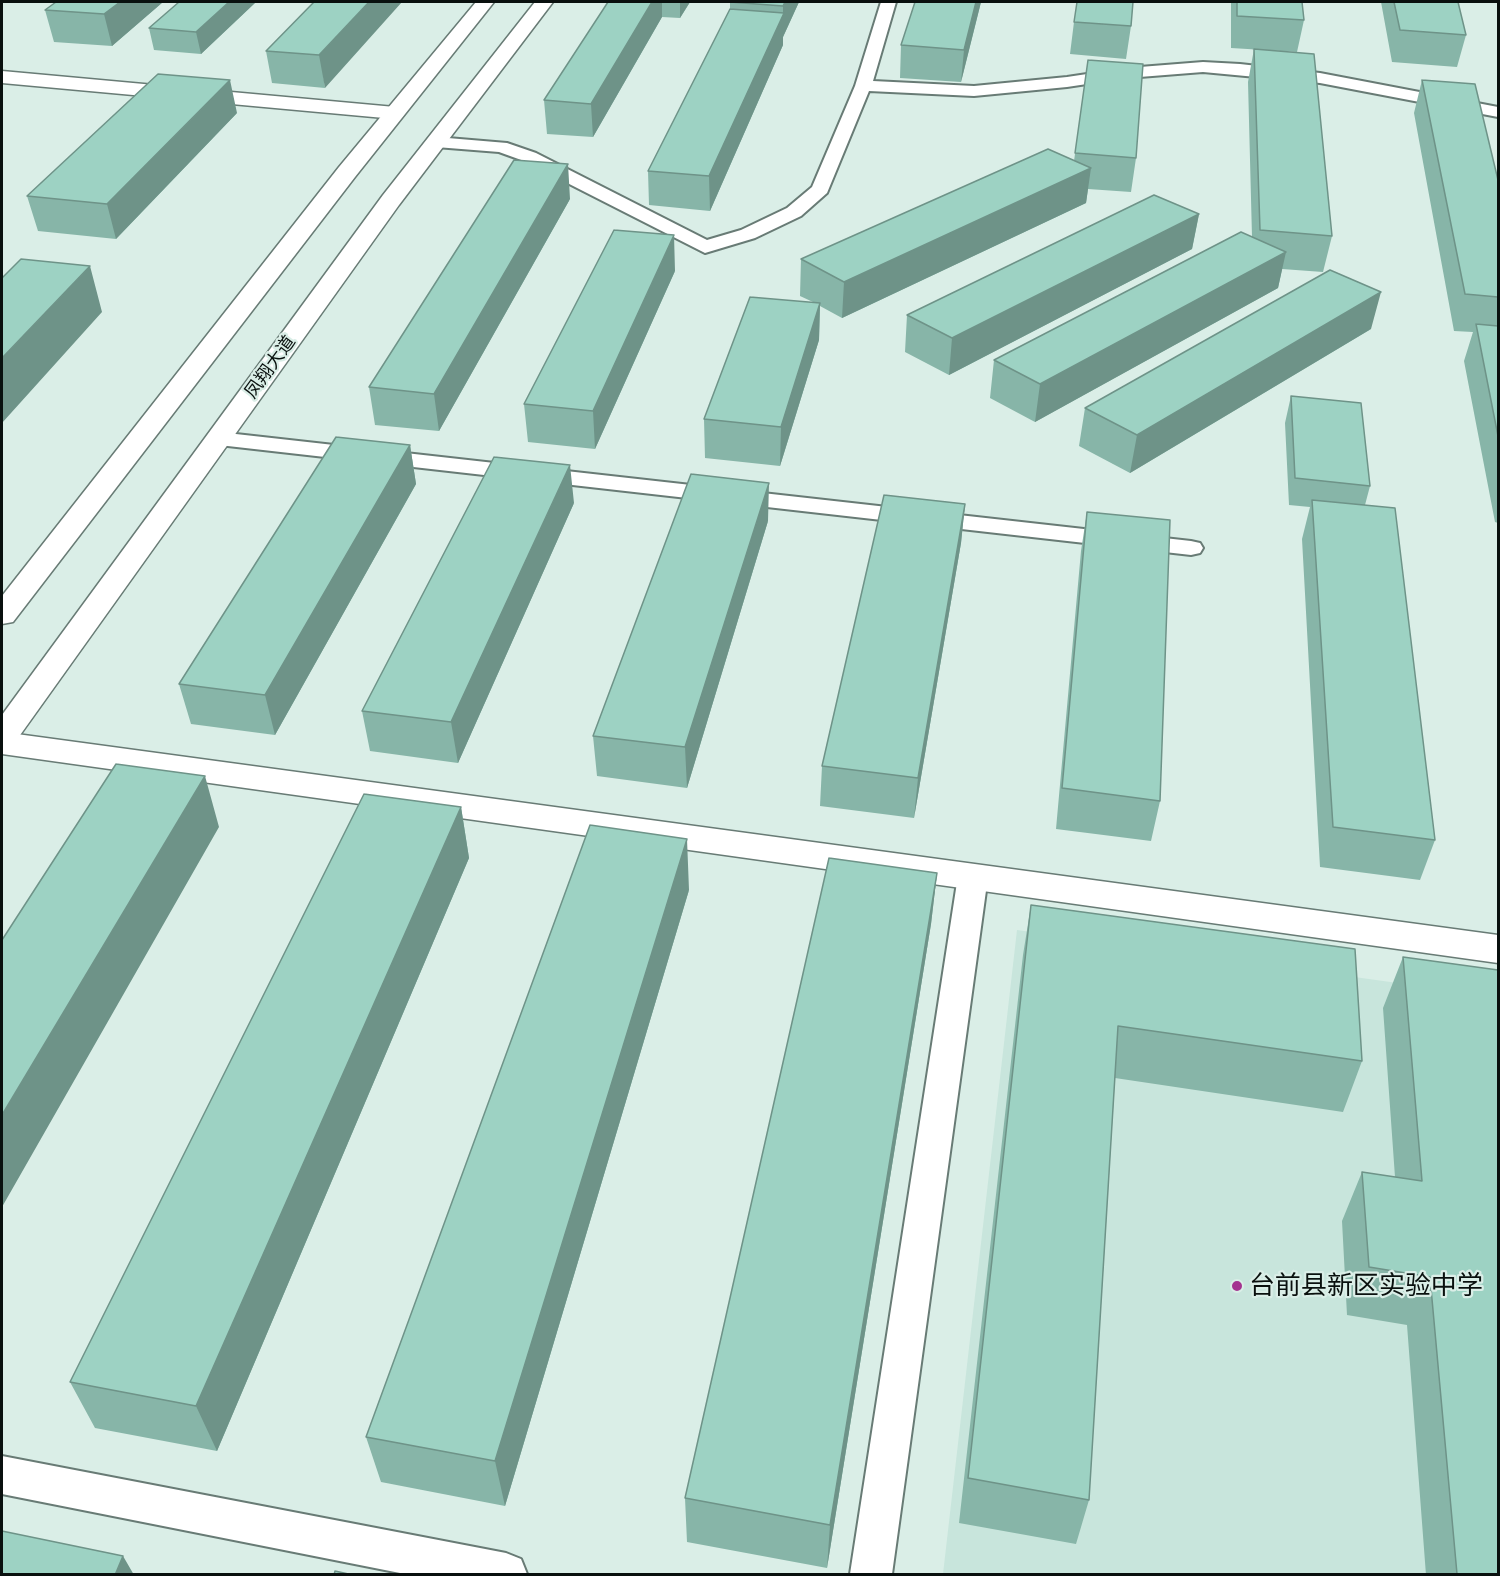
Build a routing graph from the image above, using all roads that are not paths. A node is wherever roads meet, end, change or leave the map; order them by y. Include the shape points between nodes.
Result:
1 (485, 2) edge
2 (544, 2) edge
3 (888, 2) edge
4 (2, 77) edge
5 (863, 86) junction
6 (1498, 112) edge
7 (395, 113) junction
8 (436, 142) junction
9 (218, 438) junction
10 (1191, 548) dead end
11 (2, 615) edge
12 (2, 737) edge
13 (2, 743) edge
14 (973, 876) junction
15 (1498, 949) edge
16 (2, 1475) edge
17 (506, 1575) edge
18 (871, 1575) edge

1 - 7 main road
2 - 8 main road, 凤翔大道
3 - 5 lane
4 - 7 main road
5 - 6 lane via 974,91 1127,73 1240,69 1320,78
5 - 8 lane via 820,189 794,212 748,234 705,247 530,157 501,147
7 - 11 main road
8 - 9 main road, 凤翔大道
9 - 10 lane
9 - 12 main road, 凤翔大道
13 - 14 main road
14 - 15 main road
14 - 18 lane
16 - 17 lane

